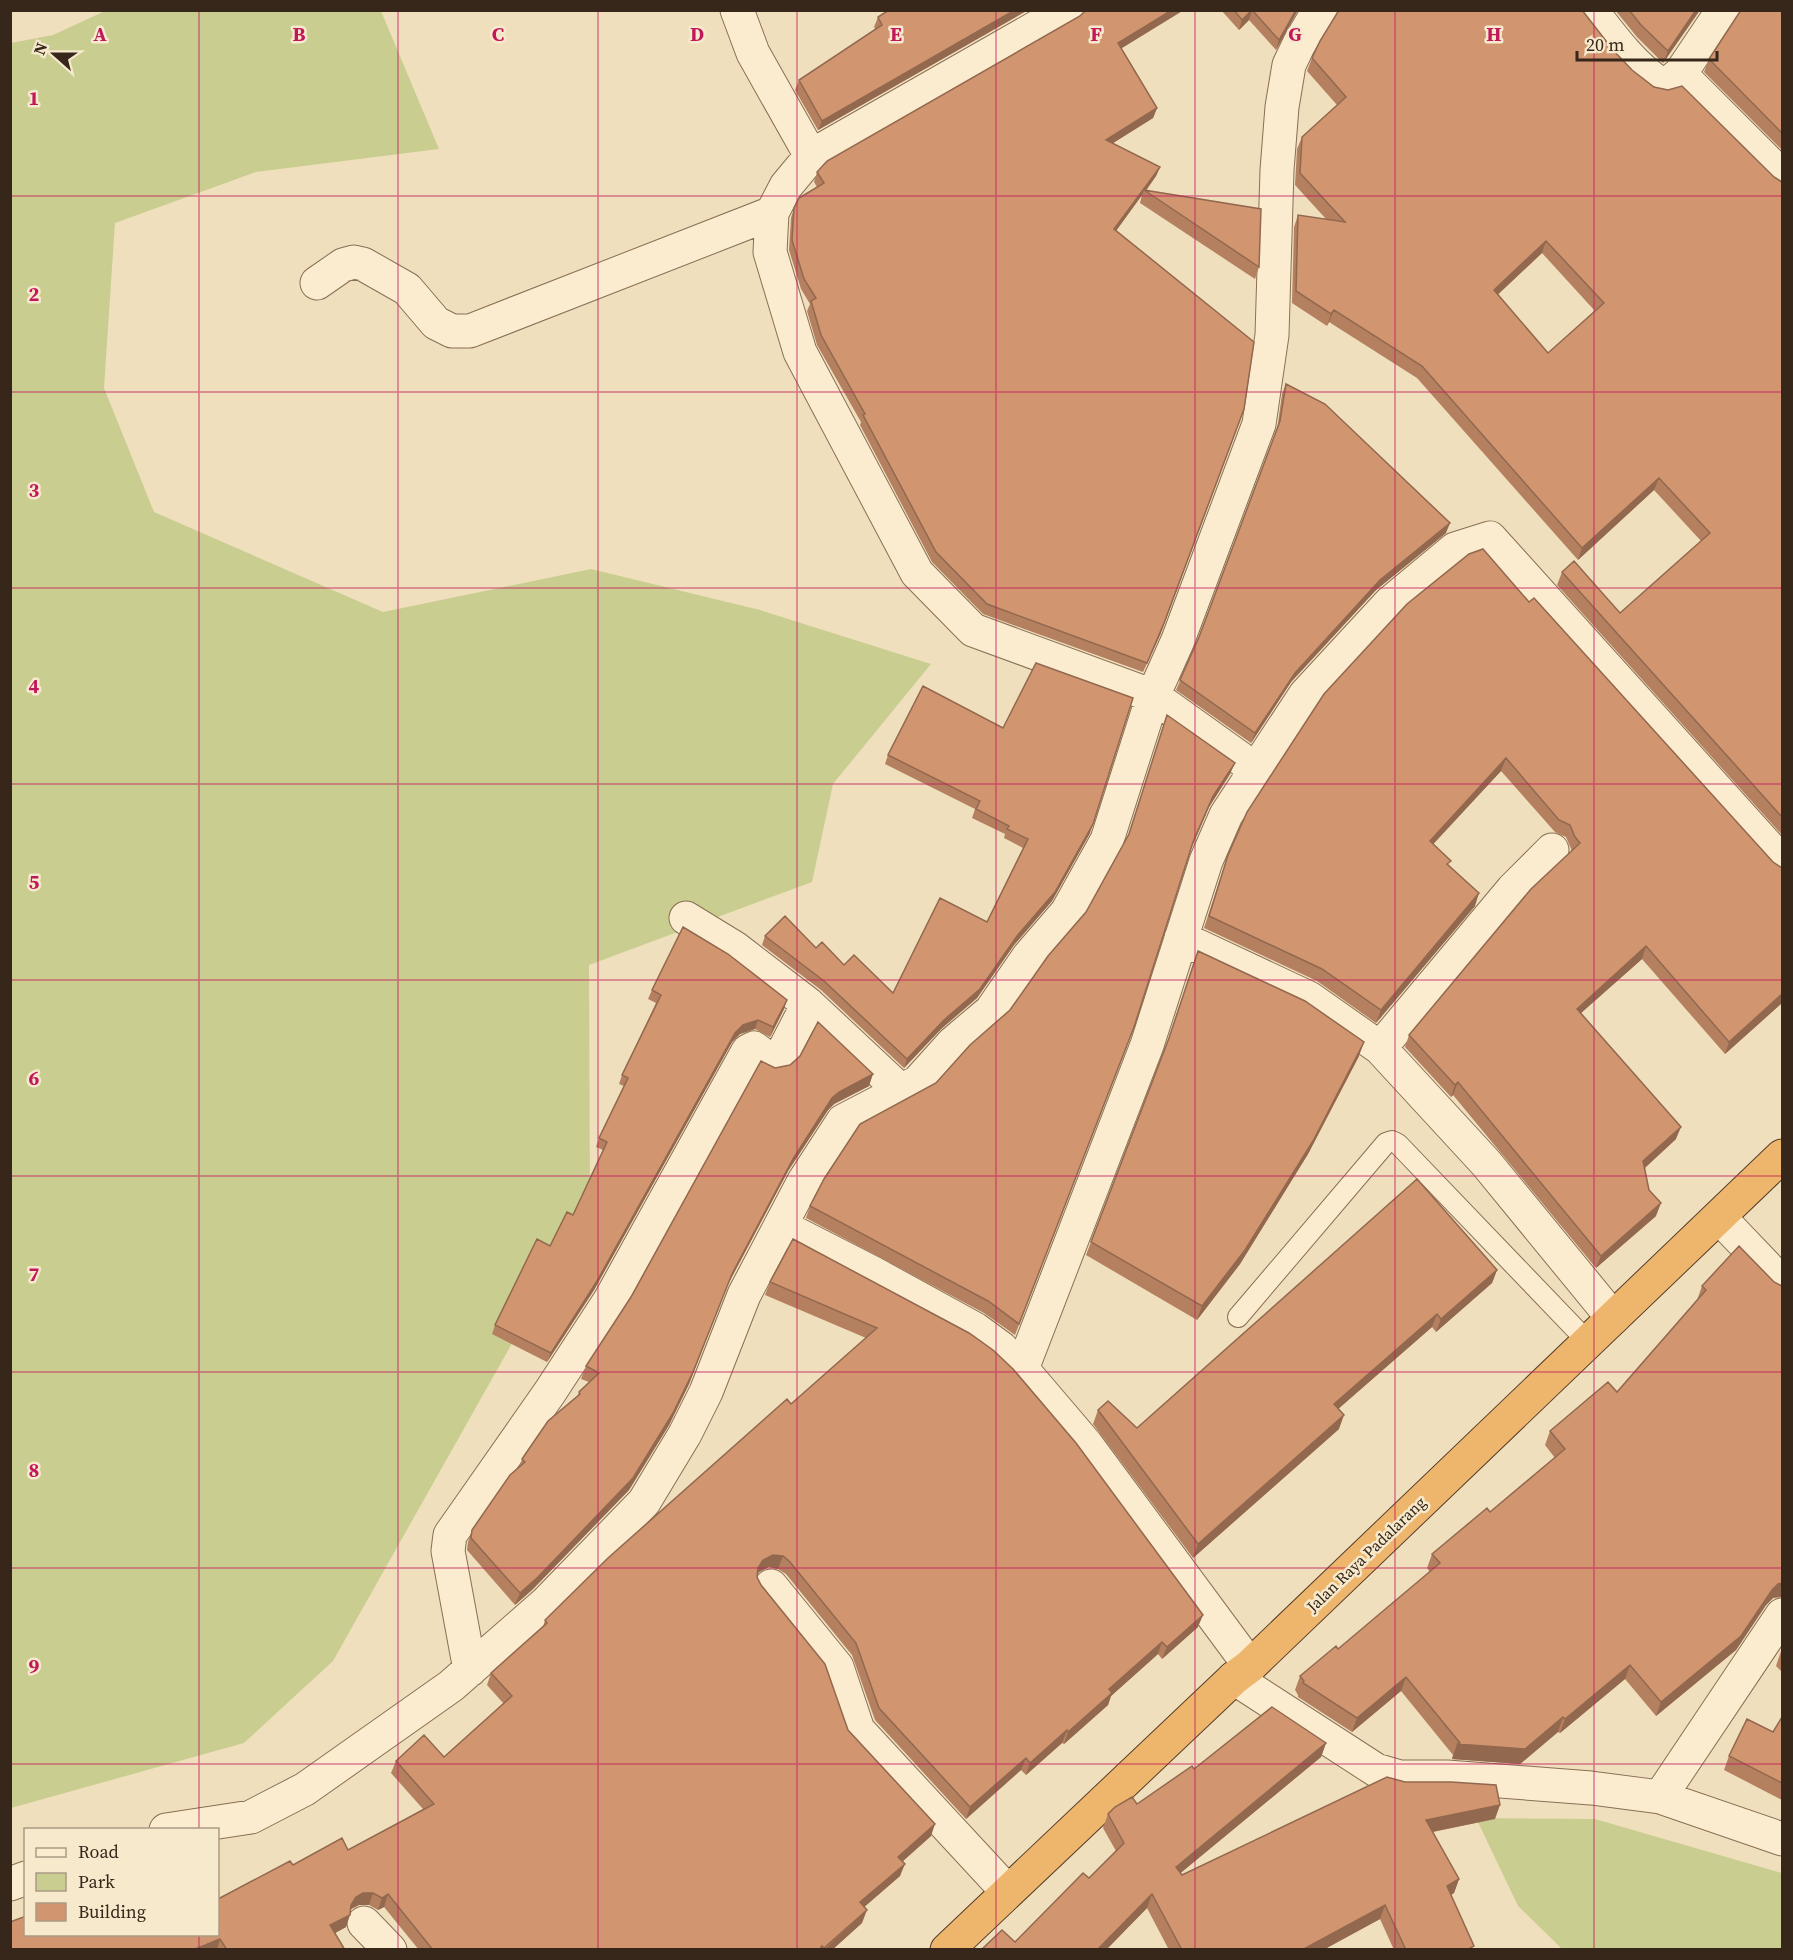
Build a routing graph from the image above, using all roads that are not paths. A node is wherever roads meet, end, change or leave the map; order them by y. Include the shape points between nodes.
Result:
1 (738, 10) edge
2 (1067, 10) edge
3 (1321, 10) edge
4 (1591, 10) edge
5 (1723, 10) edge
6 (1680, 74) junction
7 (811, 156) junction
8 (1782, 176) edge
9 (772, 213) junction
10 (317, 284) dead end
11 (1154, 696) junction
12 (1255, 769) junction
13 (1552, 850) dead end
14 (1782, 862) edge
15 (686, 918) dead end
16 (1181, 938) junction
17 (808, 1004) junction
18 (1380, 1048) junction
19 (900, 1089) junction
20 (1782, 1156) edge
21 (1719, 1217) junction
22 (781, 1226) junction
23 (1782, 1283) edge
24 (1238, 1317) dead end
25 (1612, 1318) junction
26 (1588, 1342) junction
27 (1022, 1369) junction
28 (771, 1586) dead end
29 (1782, 1615) edge
30 (470, 1670) junction
31 (1242, 1672) junction
32 (1660, 1797) junction
33 (179, 1828) edge
34 (1782, 1839) edge
35 (1008, 1891) junction
36 (364, 1923) dead end
37 (390, 1950) edge
38 (947, 1950) edge

1 - 7 street via 753,53
2 - 7 street
3 - 11 street via 1289,65 1282,107 1272,335 1259,424
4 - 6 street via 1660,84
5 - 6 street
6 - 8 street
7 - 9 street via 786,186
9 - 10 street via 470,331 452,331 436,323 407,289 363,264 343,265
9 - 11 street via 770,252 800,352 917,573 973,630
11 - 12 street
11 - 19 street via 1107,840 1066,912 1029,956 992,1011 953,1043 918,1082
12 - 14 street via 1305,695 1390,603 1455,549 1490,538
12 - 16 street via 1218,833
13 - 18 street via 1513,890
15 - 17 street via 735,948
16 - 18 street via 1309,998
16 - 27 street via 1147,1045
17 - 19 street
17 - 30 street via 779,1060 773,1062 754,1048 748,1051 610,1300 450,1535 448,1551
18 - 25 street via 1486,1163
19 - 22 street via 843,1121 804,1181
20 - 21 highway, Jalan Raya Padalarang
21 - 23 street
21 - 25 highway, Jalan Raya Padalarang
22 - 27 street via 975,1329
22 - 30 street via 744,1295 706,1392 644,1502 546,1603
24 - 26 lane via 1386,1143 1392,1141
25 - 26 highway, Jalan Raya Padalarang
26 - 31 highway, Jalan Raya Padalarang
27 - 31 street via 1086,1444
28 - 35 street via 837,1667 858,1730
29 - 32 street
30 - 33 street via 287,1799 251,1817
31 - 32 street via 1376,1770 1400,1777 1591,1788
31 - 35 highway, Jalan Raya Padalarang
32 - 34 street
35 - 38 highway, Jalan Raya Padalarang
36 - 37 street

